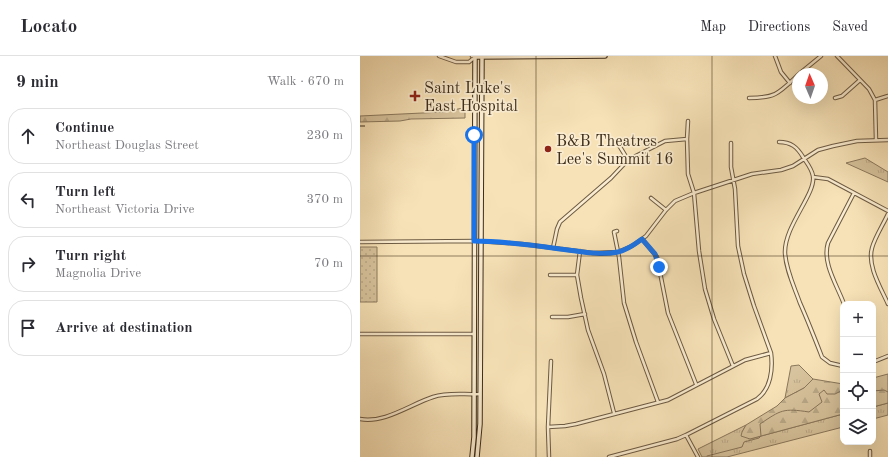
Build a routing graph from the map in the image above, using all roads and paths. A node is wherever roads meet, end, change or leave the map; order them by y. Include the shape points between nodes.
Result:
1 (439, 56) edge
2 (474, 56) edge
3 (605, 56) edge
4 (775, 56) edge
5 (821, 56) edge
6 (837, 56) edge
7 (482, 57) edge
8 (806, 68) edge
9 (860, 80) junction
10 (792, 81) edge
11 (790, 83) junction
12 (888, 96) edge
13 (749, 98) dead end
14 (835, 98) dead end
15 (875, 100) junction
16 (688, 121) dead end
17 (687, 139) junction
18 (876, 140) junction
19 (888, 140) edge
20 (617, 142) dead end
21 (779, 142) dead end
22 (730, 143) dead end
23 (805, 159) junction
24 (628, 160) junction
25 (813, 177) junction
26 (734, 179) junction
27 (694, 193) junction
28 (854, 193) junction
29 (651, 198) dead end
30 (666, 210) junction
31 (888, 211) edge
32 (888, 214) edge
33 (617, 230) dead end
34 (642, 239) junction
35 (474, 241) junction
36 (480, 241) junction
37 (360, 242) edge
38 (553, 248) junction
39 (580, 251) junction
40 (618, 252) junction
41 (550, 275) dead end
42 (577, 275) junction
43 (843, 301) edge
44 (888, 304) edge
45 (584, 314) junction
46 (552, 316) dead end
47 (360, 334) edge
48 (474, 334) junction
49 (480, 341) junction
50 (771, 353) junction
51 (888, 356) edge
52 (551, 361) dead end
53 (876, 361) edge
54 (840, 365) edge
55 (733, 366) junction
56 (696, 384) junction
57 (474, 394) junction
58 (480, 394) junction
59 (658, 402) junction
60 (614, 413) junction
61 (360, 419) edge
62 (548, 427) junction
63 (686, 435) junction
64 (870, 451) dead end
65 (472, 457) edge
66 (477, 457) edge
67 (549, 457) edge
68 (609, 457) edge
69 (698, 457) edge
70 (870, 457) edge

1 - 2 street via 456,62 469,62
2 - 7 main road
2 - 35 main road
3 - 7 main road
4 - 11 street via 781,72
5 - 8 street
6 - 9 street
7 - 36 main road
9 - 14 street via 842,96
9 - 15 street
10 - 11 street
11 - 13 street via 771,96
12 - 15 street
15 - 18 street
16 - 17 street
17 - 24 street via 665,141
17 - 27 street via 688,174
18 - 19 street
18 - 23 street via 857,141 818,150
20 - 24 street
21 - 23 street via 794,146
22 - 26 street
23 - 25 street
23 - 26 street via 782,170
24 - 38 street via 560,222
25 - 28 street via 828,179
25 - 54 street via 811,189 787,236 785,252 788,272 822,357 830,363
26 - 27 street
26 - 50 street via 738,246 744,274
27 - 30 street via 675,201
27 - 55 street via 705,289
28 - 31 street
28 - 43 street via 826,248 828,262
29 - 30 street
30 - 34 street
32 - 44 street via 872,246 871,256 872,265
33 - 40 street via 614,232
34 - 40 street
34 - 56 street via 657,257 668,313
35 - 36 street
35 - 37 street
35 - 48 main road
36 - 38 street
36 - 49 main road
38 - 39 street
39 - 40 street
39 - 42 street
40 - 59 street via 622,294 628,320
41 - 42 street
42 - 45 street
45 - 46 street
45 - 60 street
47 - 48 street
48 - 49 main road
48 - 57 main road
49 - 58 main road
50 - 55 street via 752,357
50 - 63 street via 770,379 761,396
51 - 53 street
52 - 62 street
55 - 56 street
56 - 59 street
57 - 58 street
57 - 61 street via 434,396 382,418
57 - 65 main road
58 - 66 main road
59 - 60 street
60 - 62 street via 570,425
62 - 67 street
63 - 68 street
63 - 69 street
64 - 70 street

